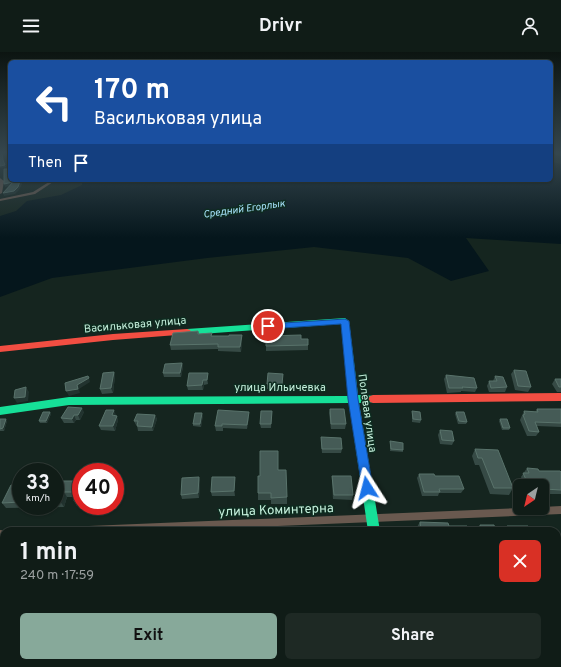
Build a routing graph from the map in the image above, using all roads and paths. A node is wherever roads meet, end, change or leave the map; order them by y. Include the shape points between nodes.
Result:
1 (2, 181) edge
2 (51, 182) edge
3 (0, 193) edge
4 (0, 200) edge
5 (345, 321) joint
6 (0, 350) edge
7 (561, 397) edge
8 (353, 399) junction
9 (0, 411) edge
10 (561, 510) edge
11 (372, 518) junction
12 (159, 527) edge
13 (373, 527) edge

1 - 3 street
2 - 4 street via 34,194
5 - 6 street, Васильковая улица via 113,337
5 - 8 street, Полевая улица
7 - 8 street, улица Ильичевка
8 - 9 street, улица Ильичевка via 69,401
8 - 11 street, Полевая улица
10 - 11 street, улица Коминтерна
11 - 12 street, улица Коминтерна
11 - 13 street, Полевая улица

